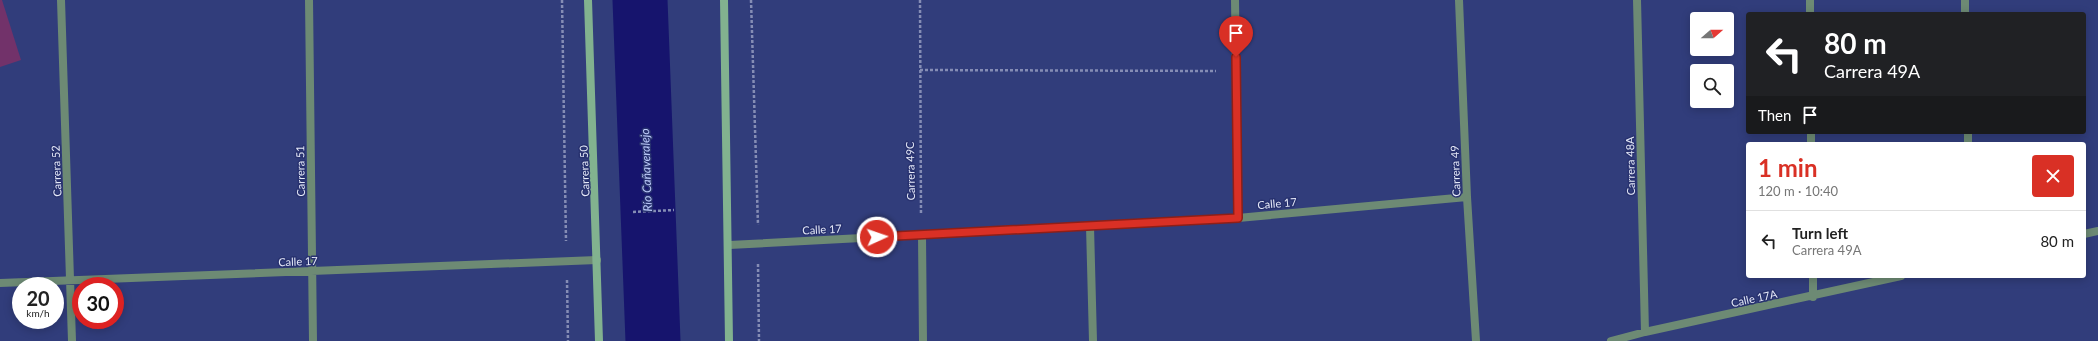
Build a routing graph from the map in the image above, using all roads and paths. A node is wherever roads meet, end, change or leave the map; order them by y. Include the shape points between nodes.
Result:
1 (61, 0) edge
2 (309, 0) edge
3 (562, 0) edge
4 (588, 0) edge
5 (724, 0) edge
6 (751, 0) edge
7 (920, 0) edge
8 (1235, 0) edge
9 (1459, 0) edge
10 (1637, 0) edge
11 (1810, 0) edge
12 (1965, 0) edge
13 (1810, 12) edge
14 (1965, 12) edge
15 (920, 70) junction
16 (1236, 71) junction
17 (1467, 197) junction
18 (674, 210) dead end
19 (633, 212) dead end
20 (1238, 218) junction
21 (1090, 226) junction
22 (2098, 231) edge
23 (2086, 234) edge
24 (922, 235) junction
25 (758, 244) junction
26 (729, 245) junction
27 (597, 260) junction
28 (567, 261) junction
29 (312, 271) junction
30 (1813, 278) edge
31 (1893, 278) edge
32 (70, 280) junction
33 (0, 283) edge
34 (1813, 297) junction
35 (1646, 332) junction
36 (72, 341) edge
37 (313, 341) edge
38 (568, 341) edge
39 (599, 341) edge
40 (729, 341) edge
41 (760, 341) edge
42 (922, 341) edge
43 (1093, 341) edge
44 (1476, 341) edge
45 (1611, 341) edge

1 - 32 street, Carrera 52
2 - 29 street, Carrera 51
3 - 28 path
4 - 27 main road, Carrera 50
5 - 26 main road
6 - 25 path
7 - 15 path, Carrera 49C
8 - 16 street
9 - 17 street, Carrera 49
10 - 35 street, Carrera 48A
11 - 13 street
12 - 14 street
15 - 16 path
15 - 24 path, Carrera 49C
16 - 20 street
17 - 20 street, Calle 17
17 - 44 street, Carrera 49
18 - 19 path
20 - 21 street, Calle 17
21 - 24 street, Calle 17
21 - 43 street
22 - 23 street
24 - 25 street, Calle 17
24 - 42 street
25 - 26 street, Calle 17
25 - 41 path
26 - 40 main road
27 - 28 street, Calle 17
27 - 39 main road, Carrera 50
28 - 29 street, Calle 17
28 - 38 path
29 - 32 street, Calle 17
29 - 37 street, Carrera 51
30 - 34 street
31 - 34 street, Calle 17A
32 - 33 street, Calle 17
32 - 36 street, Carrera 52
34 - 35 street, Calle 17A
35 - 45 street, Calle 17A

